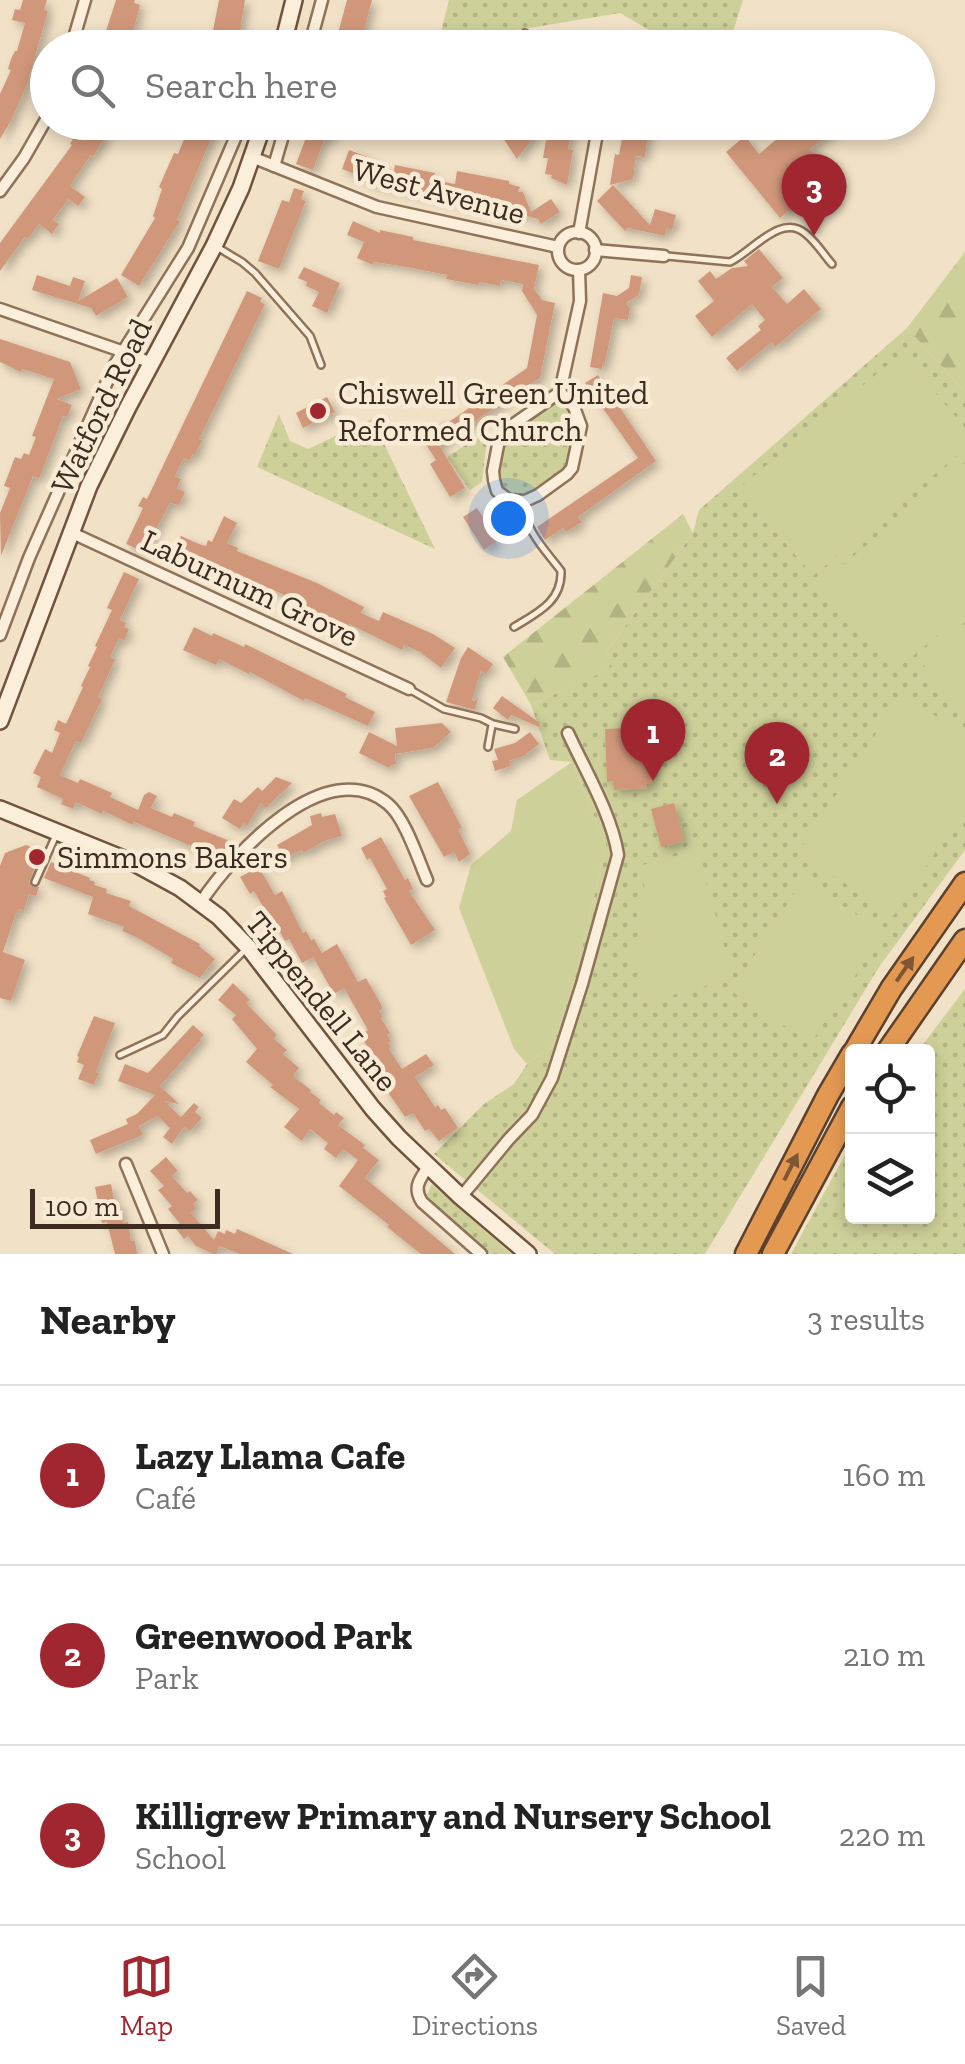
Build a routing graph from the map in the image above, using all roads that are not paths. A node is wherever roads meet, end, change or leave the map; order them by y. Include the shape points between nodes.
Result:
1 (85, 0) edge
2 (294, 0) edge
3 (322, 0) edge
4 (77, 30) edge
5 (286, 30) edge
6 (314, 30) edge
7 (34, 140) edge
8 (234, 140) edge
9 (258, 140) edge
10 (282, 140) edge
11 (596, 140) edge
12 (252, 157) junction
13 (274, 166) junction
14 (0, 191) edge
15 (579, 233) junction
16 (214, 246) junction
17 (558, 248) junction
18 (595, 250) junction
19 (664, 256) joint
20 (832, 264) dead end
21 (578, 270) junction
22 (0, 309) edge
23 (124, 352) junction
24 (151, 363) junction
25 (322, 365) dead end
26 (560, 392) junction
27 (525, 501) junction
28 (70, 532) junction
29 (514, 627) dead end
30 (0, 635) edge
31 (409, 689) joint
32 (0, 721) edge
33 (492, 724) junction
34 (515, 729) dead end
35 (568, 733) dead end
36 (488, 747) dead end
37 (0, 809) edge
38 (58, 832) junction
39 (427, 880) dead end
40 (35, 882) dead end
41 (965, 883) edge
42 (201, 902) junction
43 (965, 940) edge
44 (248, 948) junction
45 (858, 1044) edge
46 (893, 1044) edge
47 (120, 1055) dead end
48 (845, 1066) edge
49 (845, 1120) edge
50 (126, 1164) dead end
51 (428, 1167) junction
52 (461, 1198) junction
53 (163, 1254) edge
54 (481, 1254) edge
55 (528, 1254) edge
56 (746, 1254) edge
57 (774, 1254) edge

1 - 4 street
2 - 5 street
3 - 6 street
7 - 14 street
8 - 23 street, Watford Road via 188,248
9 - 12 street, Watford Road
10 - 13 street
11 - 15 street
12 - 13 street, West Avenue
12 - 16 street, Watford Road
13 - 17 street, West Avenue via 387,210
15 - 17 street via 568,234
15 - 18 street
16 - 24 street, Watford Road
16 - 25 lane via 255,273 310,336
17 - 21 street via 563,264
18 - 19 street
18 - 21 street
19 - 20 lane via 730,262 772,232 794,228
21 - 26 street via 580,301
22 - 23 street
23 - 24 street
23 - 30 street, Watford Road
24 - 28 street, Watford Road
26 - 27 street via 580,426 576,459 568,474
26 - 27 street via 500,440 493,471 497,491
27 - 29 lane via 526,522 562,577 554,600
28 - 31 street, Laburnum Grove
28 - 32 street, Watford Road
31 - 33 lane
33 - 34 lane
33 - 36 lane
35 - 52 street via 618,855 552,1078 532,1115
37 - 38 street, Tippendell Lane
38 - 40 lane
38 - 42 street, Tippendell Lane via 136,864
39 - 42 street via 387,803 362,792 328,792 267,829
45 -> 41 highway
42 - 44 street, Tippendell Lane
43 - 46 highway
44 - 47 lane via 162,1035
44 - 51 street, Tippendell Lane via 373,1110
56 -> 48 highway
49 - 57 highway
50 - 53 street
51 - 52 street, Tippendell Lane
51 - 54 street via 418,1196
52 - 55 street, Tippendell Lane

